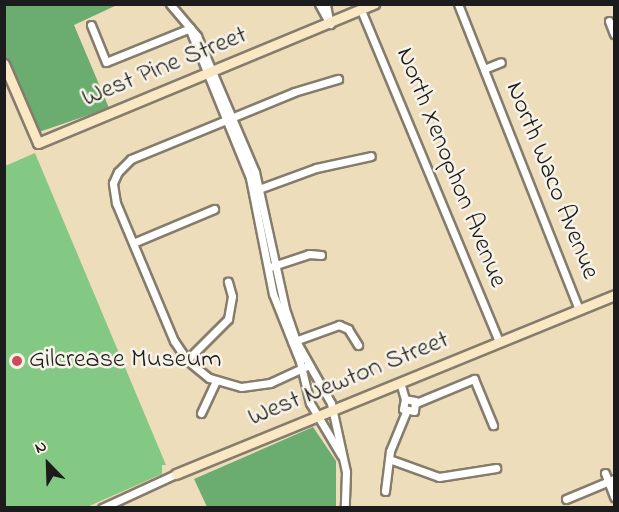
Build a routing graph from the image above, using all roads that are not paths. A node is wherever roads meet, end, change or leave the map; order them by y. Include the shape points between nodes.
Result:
1 (170, 4) edge
2 (319, 4) edge
3 (326, 4) edge
4 (374, 4) edge
5 (458, 4) edge
6 (362, 10) junction
7 (609, 21) dead end
8 (91, 24) dead end
9 (330, 24) junction
10 (190, 28) junction
11 (615, 34) edge
12 (501, 62) dead end
13 (4, 64) edge
14 (484, 69) junction
15 (210, 72) junction
16 (338, 79) dead end
17 (229, 119) junction
18 (371, 156) dead end
19 (257, 190) junction
20 (214, 209) dead end
21 (133, 243) junction
22 (321, 255) dead end
23 (270, 267) junction
24 (228, 282) dead end
25 (615, 295) edge
26 (579, 309) junction
27 (294, 342) junction
28 (499, 342) junction
29 (358, 345) dead end
30 (187, 360) junction
31 (305, 367) junction
32 (216, 381) junction
33 (400, 382) junction
34 (405, 399) junction
35 (416, 403) junction
36 (333, 409) junction
37 (406, 412) junction
38 (201, 413) dead end
39 (316, 416) junction
40 (493, 425) dead end
41 (343, 457) junction
42 (389, 459) junction
43 (496, 468) dead end
44 (605, 473) dead end
45 (176, 474) joint
46 (611, 480) edge
47 (385, 492) dead end
48 (615, 497) edge
49 (566, 499) dead end
50 (102, 507) edge
51 (345, 507) edge

1 - 10 street
2 - 9 street
3 - 9 street
4 - 6 street, West Pine Street
5 - 14 street, North Waco Avenue
6 - 9 street, West Pine Street
6 - 28 street, North Xenophon Avenue
7 - 11 street
8 - 10 street via 106,62
9 - 15 street, West Pine Street
10 - 15 street
12 - 14 street, North Waco Avenue
13 - 15 street, West Pine Street via 38,143
14 - 26 street, North Waco Avenue
15 - 17 street
16 - 17 street via 307,87
17 - 19 street
17 - 21 street via 131,159 114,177 113,197
18 - 19 street via 316,168
19 - 23 street
20 - 21 street
21 - 30 street via 174,341
22 - 23 street via 309,254
23 - 27 street
24 - 30 street via 232,296 228,319
25 - 26 street, West Newton Street
26 - 28 street, West Newton Street
27 - 29 street via 339,325 348,329
27 - 31 street
28 - 33 street, West Newton Street
30 - 32 street
31 - 32 street via 252,387
31 - 36 street
31 - 39 street
32 - 38 street
33 - 34 street
33 - 36 street, West Newton Street
34 - 35 street
34 - 37 street via 402,406
35 - 37 street via 414,411
35 - 40 street via 474,379
36 - 39 street, West Newton Street
36 - 41 street
37 - 42 street
39 - 41 street
39 - 45 street, West Newton Street
41 - 51 street
42 - 43 street via 439,477
42 - 47 street
44 - 46 street
45 - 50 street, West Newton Street
46 - 48 street
46 - 49 street

